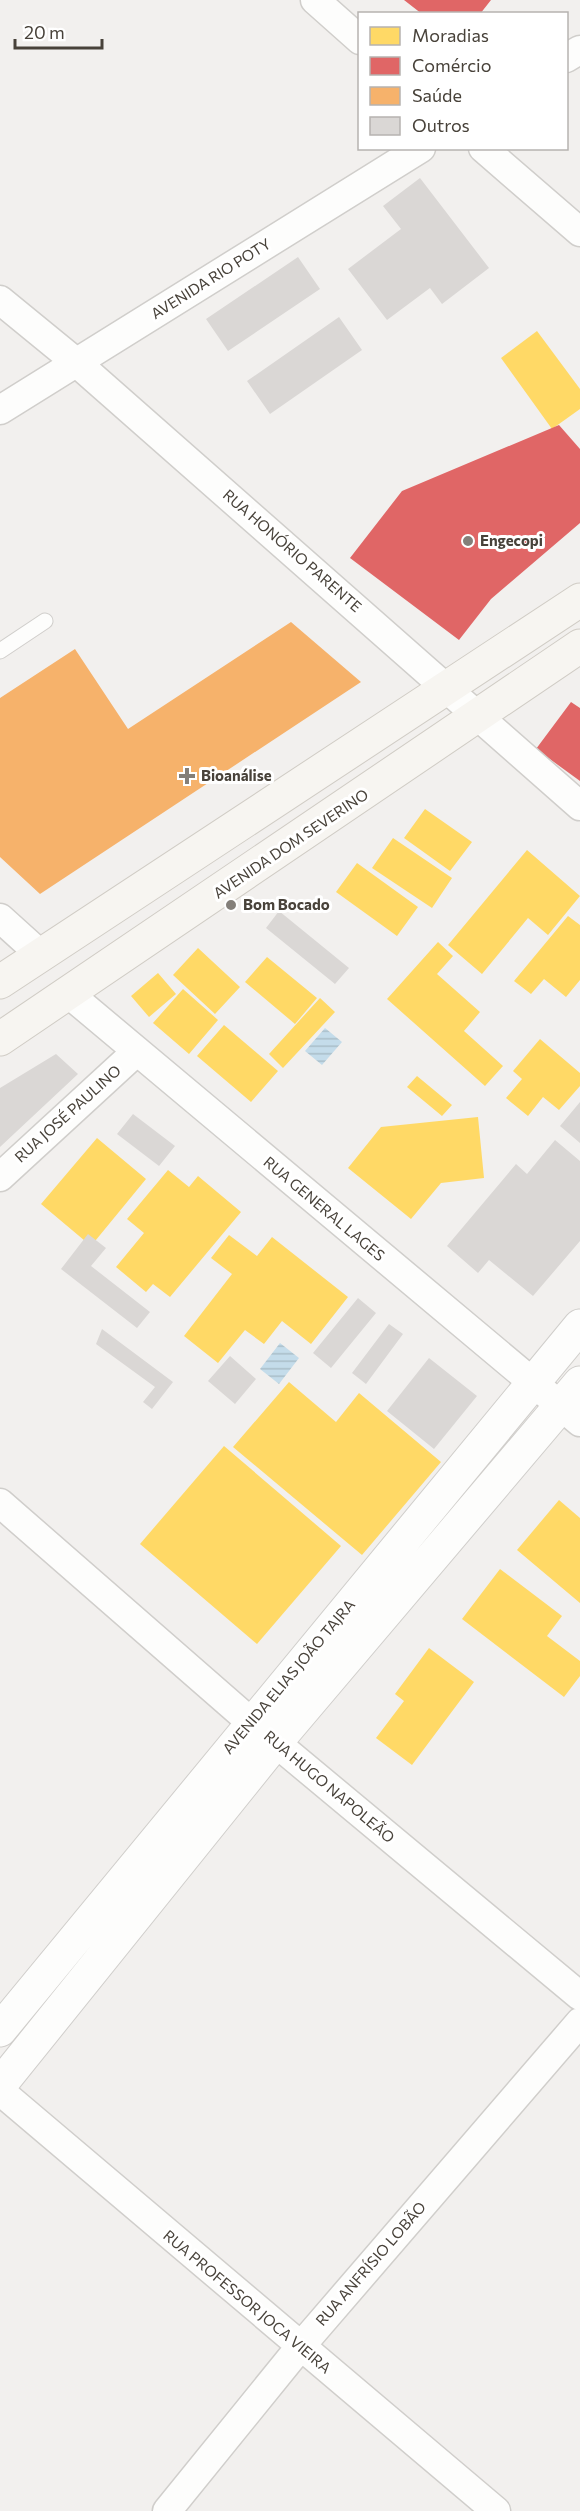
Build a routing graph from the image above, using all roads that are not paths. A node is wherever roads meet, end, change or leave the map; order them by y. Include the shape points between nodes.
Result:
1 (315, 0) edge
2 (358, 38) edge
3 (418, 150) edge
4 (485, 150) edge
5 (580, 232) edge
6 (0, 300) edge
7 (76, 363) junction
8 (0, 410) edge
9 (580, 600) edge
10 (45, 621) dead end
11 (580, 646) edge
12 (0, 651) edge
13 (448, 688) junction
14 (478, 718) junction
15 (580, 806) edge
16 (0, 918) edge
17 (41, 955) junction
18 (0, 982) edge
19 (69, 994) junction
20 (0, 1039) edge
21 (136, 1052) junction
22 (0, 1176) edge
23 (580, 1326) edge
24 (532, 1383) junction
25 (574, 1404) edge
26 (0, 1503) edge
27 (263, 1733) junction
28 (580, 1996) edge
29 (580, 2022) edge
30 (0, 2030) edge
31 (0, 2085) edge
32 (0, 2091) edge
33 (300, 2347) junction
34 (167, 2511) edge
35 (496, 2511) edge

1 - 2 street
3 - 7 street, AVENIDA RIO POTY
4 - 5 street
6 - 7 street, RUA HONÓRIO PARENTE
7 - 8 street, AVENIDA RIO POTY
7 - 13 street, RUA HONÓRIO PARENTE
9 - 13 main road
10 - 12 lane
11 - 14 main road, AVENIDA DOM SEVERINO
13 - 14 street, RUA HONÓRIO PARENTE
13 - 17 main road
14 - 15 street, RUA HONÓRIO PARENTE
14 - 19 main road, AVENIDA DOM SEVERINO
16 - 17 street
17 - 18 main road
19 - 20 main road, AVENIDA DOM SEVERINO
19 - 21 street, RUA GENERAL LAGES
21 - 22 street, RUA JOSÉ PAULINO
21 - 24 street, RUA GENERAL LAGES
23 - 24 street, AVENIDA ELIAS JOÃO TAJRA
24 - 25 street, RUA GENERAL LAGES
24 - 27 street, AVENIDA ELIAS JOÃO TAJRA
25 - 27 street, AVENIDA ELIAS JOÃO TAJRA
26 - 27 street, RUA HUGO NAPOLEÃO
27 - 28 street, RUA HUGO NAPOLEÃO
27 - 30 street, AVENIDA ELIAS JOÃO TAJRA
27 - 31 street, AVENIDA ELIAS JOÃO TAJRA
29 - 33 street, RUA ANFRÍSIO LOBÃO
32 - 33 street, RUA PROFESSOR JOCA VIEIRA
33 - 34 street, RUA ANFRÍSIO LOBÃO
33 - 35 street, RUA PROFESSOR JOCA VIEIRA

